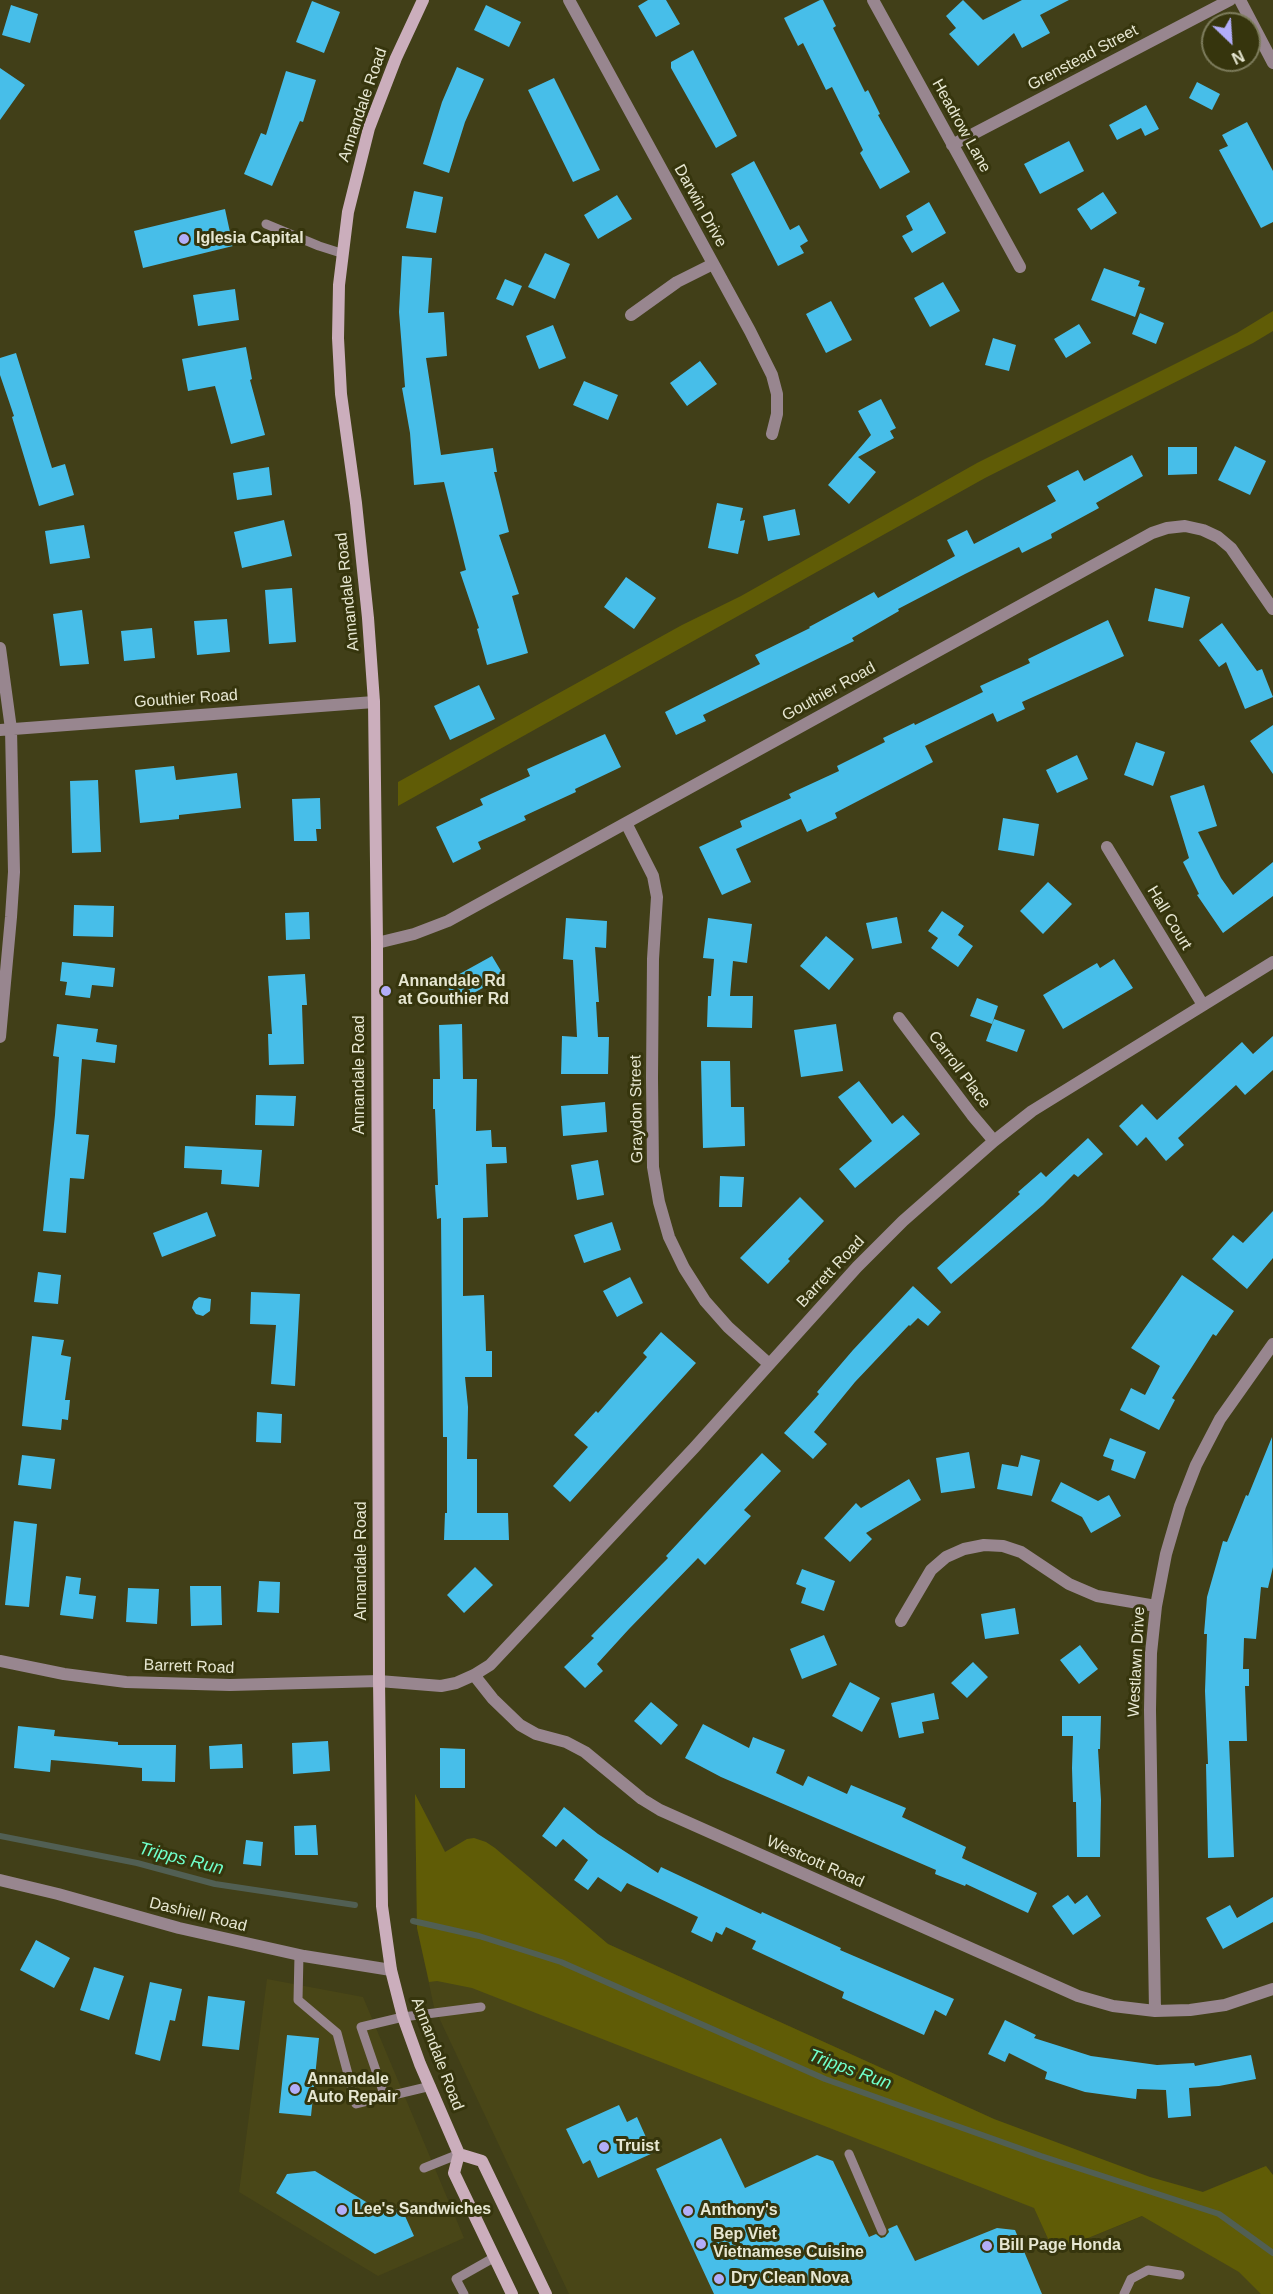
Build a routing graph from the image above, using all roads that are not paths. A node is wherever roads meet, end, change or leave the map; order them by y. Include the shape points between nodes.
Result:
1 (423, 0) edge
2 (569, 0) edge
3 (873, 0) edge
4 (1230, 0) edge
5 (1240, 0) edge
6 (1273, 63) edge
7 (952, 145) junction
8 (266, 224) dead end
9 (341, 253) junction
10 (713, 264) junction
11 (1020, 267) dead end
12 (630, 315) dead end
13 (772, 434) dead end
14 (1273, 609) edge
15 (0, 648) edge
16 (374, 702) junction
17 (6, 729) edge
18 (626, 823) junction
19 (1107, 847) dead end
20 (377, 944) junction
21 (1273, 962) edge
22 (1203, 1005) junction
23 (898, 1018) dead end
24 (0, 1037) edge
25 (994, 1141) junction
26 (1273, 1344) edge
27 (769, 1364) junction
28 (1156, 1606) junction
29 (901, 1621) dead end
30 (0, 1661) edge
31 (474, 1675) junction
32 (379, 1681) junction
33 (0, 1880) edge
34 (299, 1955) junction
35 (391, 1970) junction
36 (1273, 1989) edge
37 (481, 2007) dead end
38 (1155, 2011) junction
39 (403, 2017) junction
40 (431, 2086) junction
41 (385, 2097) junction
42 (459, 2154) junction
43 (849, 2154) dead end
44 (424, 2168) dead end
45 (882, 2231) dead end
46 (495, 2257) junction
47 (1180, 2275) dead end
48 (464, 2294) edge
49 (512, 2294) edge
50 (546, 2294) edge
51 (1124, 2294) edge

1 - 9 main road, Annandale Road via 369,128
2 - 10 street, Darwin Drive
3 - 7 street, Headrow Lane
4 - 7 street, Grenstead Street
5 - 6 street
7 - 11 street, Headrow Lane
8 - 9 lane
9 - 16 main road, Annandale Road via 341,394 356,503
10 - 12 street via 676,282
10 - 13 street, Darwin Drive via 772,375 777,414
14 - 18 street, Gouthier Road via 1231,548 1218,537 1185,526 1167,528 1133,543
15 - 17 street
16 - 17 street, Gouthier Road
16 - 20 main road, Annandale Road
17 - 24 street via 14,872
18 - 20 street, Gouthier Road via 448,921
18 - 27 street, Graydon Street via 653,876 657,897 652,1078 653,1167 659,1202 669,1237 705,1300
19 - 22 street, Hall Court
20 - 32 main road, Annandale Road
21 - 22 street, Barrett Road
22 - 25 street, Barrett Road via 1068,1087
23 - 25 street, Carroll Place
25 - 27 street, Barrett Road via 903,1221
26 - 28 street, Westlawn Drive via 1220,1419 1196,1466 1166,1554
27 - 31 street, Barrett Road via 490,1665
28 - 29 street via 1097,1596 1069,1584 1021,1552 984,1545 946,1557 931,1570
28 - 38 street, Westlawn Drive via 1150,1710
30 - 32 street, Barrett Road via 126,1682 230,1685
31 - 32 street via 441,1686
31 - 38 street, Westcott Road via 520,1725 585,1752 660,1810 1078,1996 1113,2006
32 - 35 main road, Annandale Road via 382,1906
33 - 34 street, Dashiell Road via 178,1928
34 - 35 street, Dashiell Road
34 - 41 lane via 298,2000 337,2033 356,2104
35 - 39 main road, Annandale Road
36 - 38 street, Westcott Road via 1225,2005
37 - 39 lane
39 - 40 main road, Annandale Road
39 - 41 lane via 361,2027
40 - 41 lane
40 - 42 main road, Annandale Road
42 - 44 lane
42 - 46 main road, Annandale Road via 454,2173
42 - 50 main road via 482,2161
43 - 45 lane
46 - 48 lane via 456,2279
46 - 49 main road, Annandale Road
47 - 51 lane via 1148,2270 1131,2279

